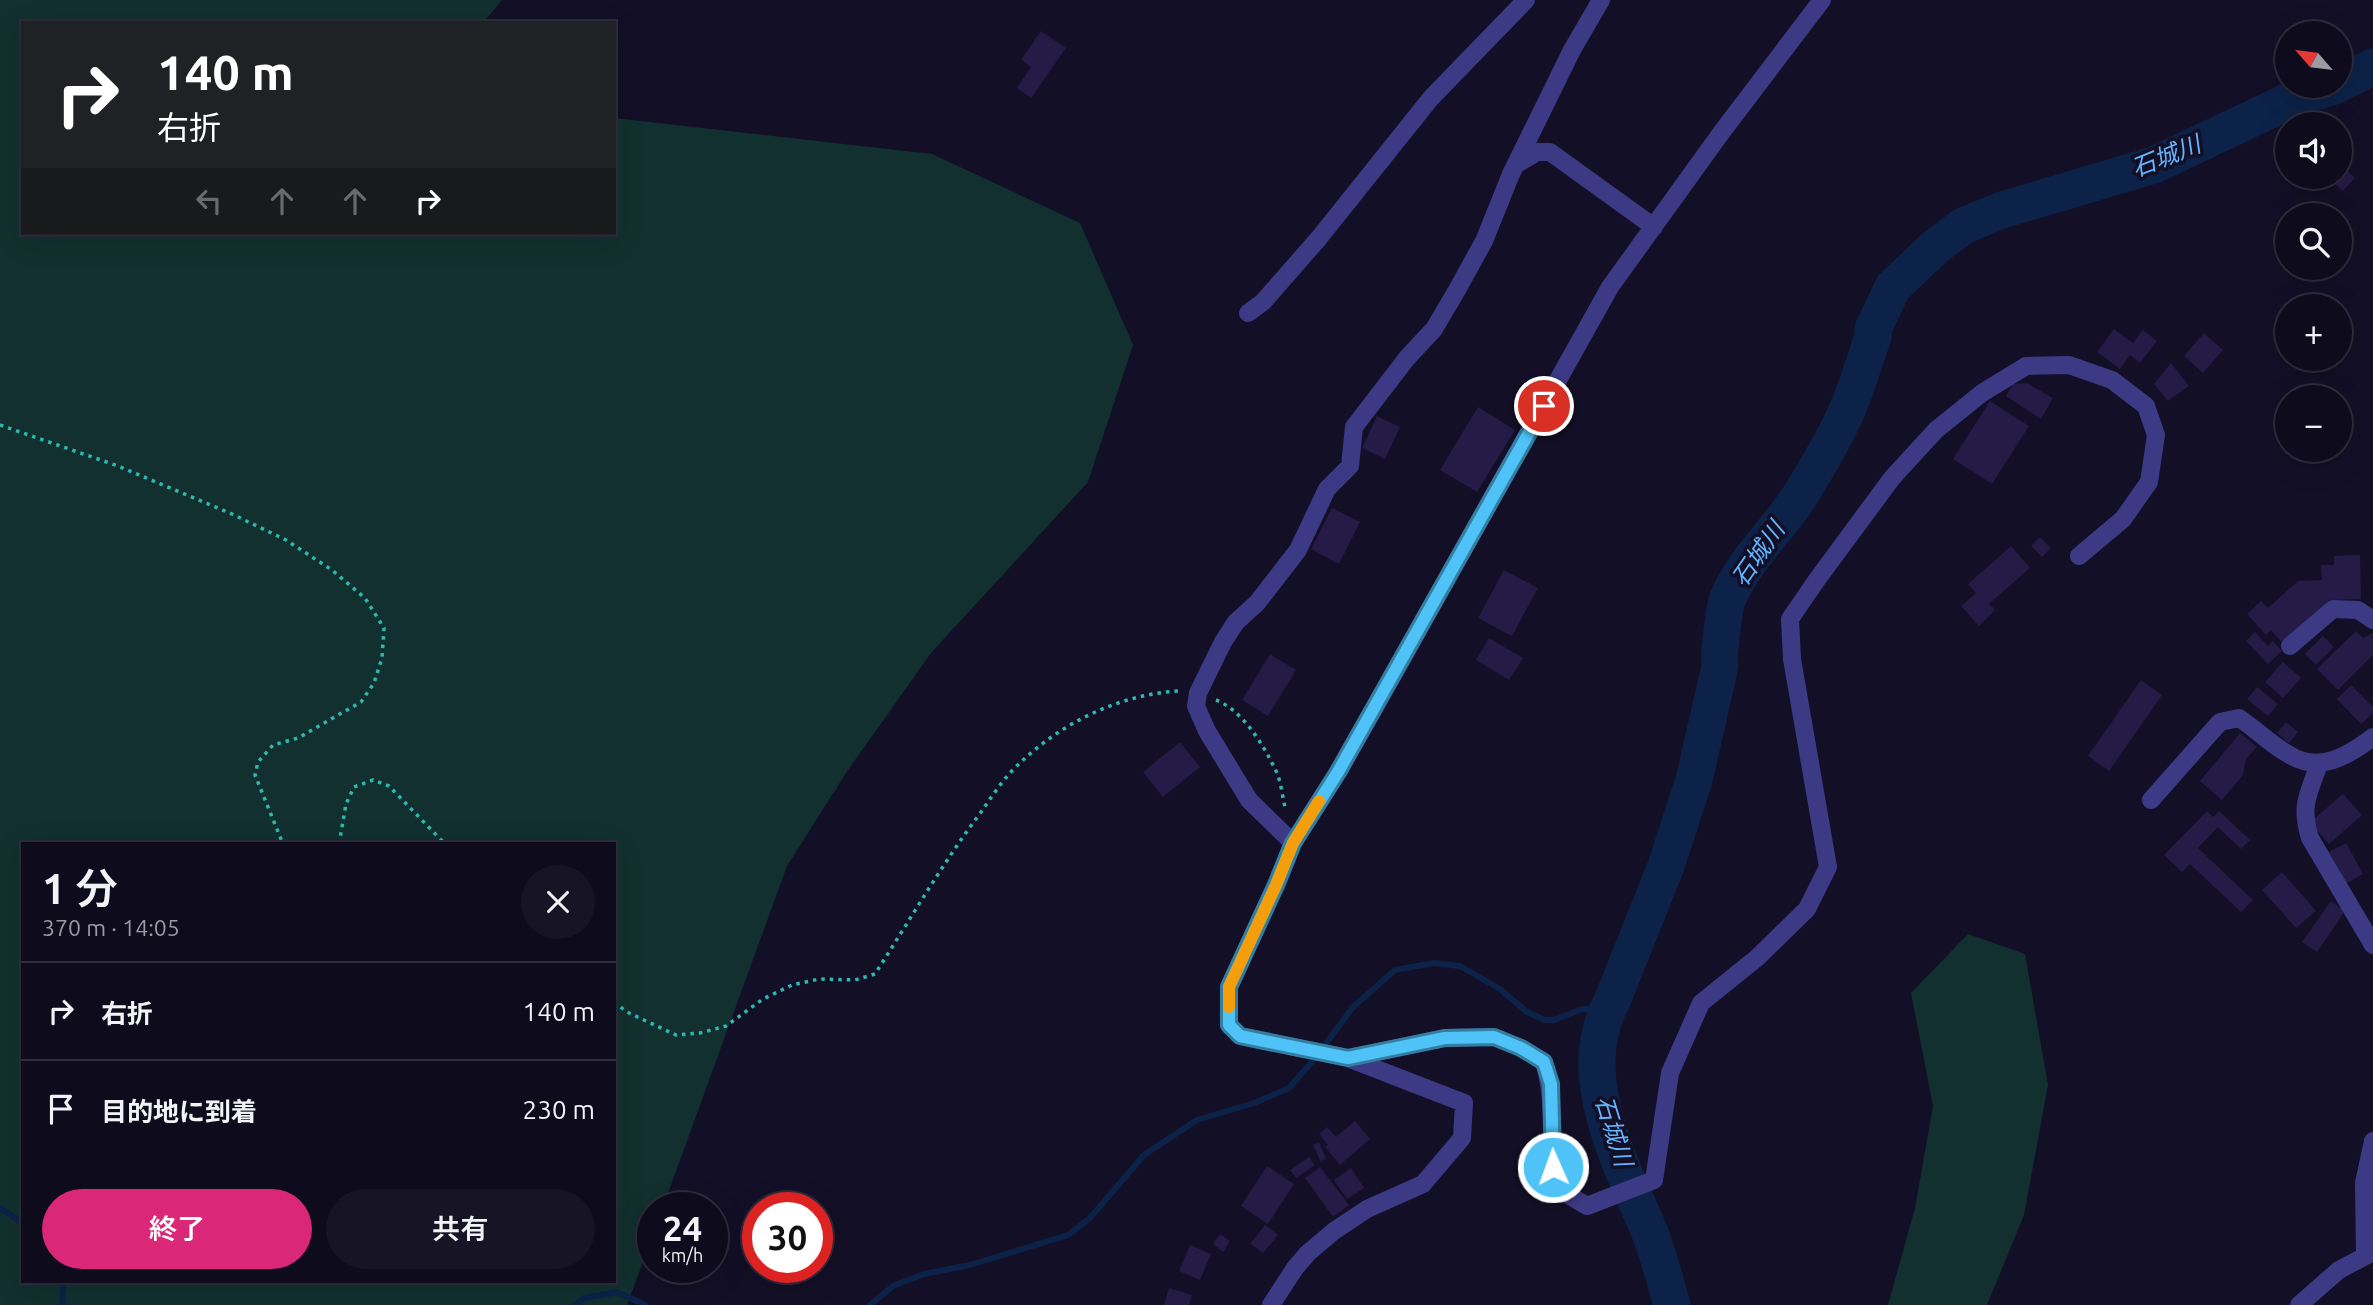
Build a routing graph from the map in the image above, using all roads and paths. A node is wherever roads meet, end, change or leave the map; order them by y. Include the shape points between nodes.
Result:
1 (1526, 0) edge
2 (1601, 0) edge
3 (1822, 0) edge
4 (1516, 165) junction
5 (1654, 227) junction
6 (1248, 313) dead end
7 (0, 425) edge
8 (2079, 556) dead end
9 (2373, 621) edge
10 (2290, 646) dead end
11 (1198, 693) junction
12 (2373, 737) edge
13 (2319, 764) junction
14 (2151, 800) dead end
15 (282, 842) edge
16 (339, 842) edge
17 (443, 842) edge
18 (1293, 843) junction
19 (2373, 945) edge
20 (616, 1004) edge
21 (1348, 1058) junction
22 (2373, 1141) edge
23 (2369, 1254) edge
24 (1271, 1305) edge
25 (2299, 1305) edge

1 - 6 street via 1431,98 1319,239
2 - 4 street
3 - 5 street
4 - 5 street via 1537,152 1550,152
4 - 11 street via 1484,242 1434,329 1354,427 1350,466 1327,489 1298,550 1257,603 1236,622
5 - 18 street via 1610,287 1377,703
7 - 15 path via 118,466 232,514 286,540 365,597 384,628 374,683 360,702 298,738 273,745 258,762 255,775
8 - 21 street via 2123,519 2149,482 2156,435 2146,406 2112,380 2069,365 2026,366 1936,430 1892,478 1790,619 1792,659 1828,867 1807,909 1701,1003 1670,1073 1654,1180 1587,1206 1560,1190 1553,1167 1551,1084 1544,1062 1494,1037 1445,1038
9 - 10 street via 2358,610 2333,610
11 - 18 street via 1196,706 1236,781
11 - 18 path via 1229,705 1251,730 1276,771
11 - 20 path via 1166,692 1112,705 1073,722 1021,762 968,830 875,974 792,985 726,1026 700,1033 676,1035
12 - 13 street via 2349,755
13 - 14 street via 2289,756 2239,718 2220,722
13 - 19 street via 2304,819
16 - 17 path via 354,787 373,780 389,786
18 - 21 street via 1229,987 1229,1025 1240,1036
21 - 24 street via 1464,1103 1462,1138 1423,1184 1367,1209 1316,1245
22 - 23 street via 2364,1183
23 - 25 street via 2339,1270

